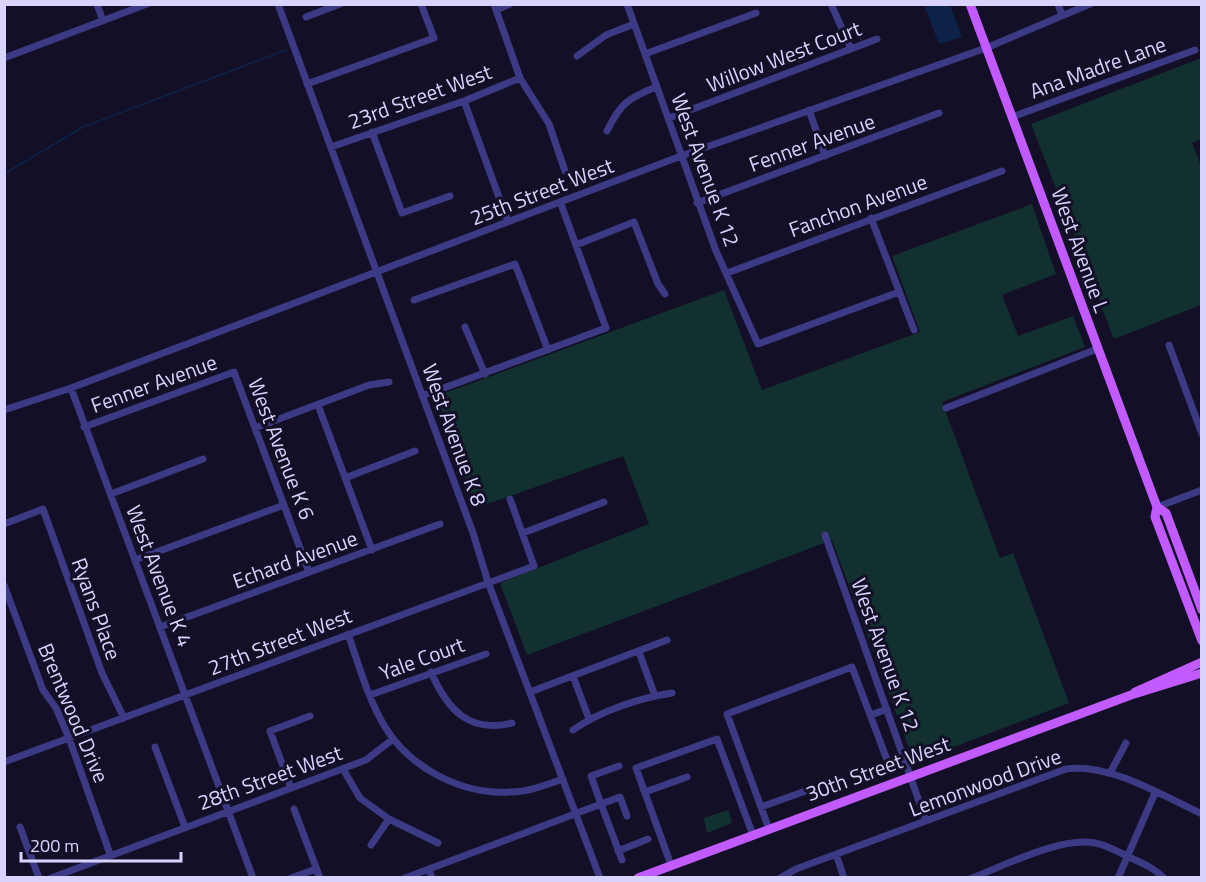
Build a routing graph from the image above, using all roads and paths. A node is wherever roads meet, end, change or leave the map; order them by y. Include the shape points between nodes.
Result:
1 (97, 4) edge
2 (147, 4) edge
3 (278, 4) edge
4 (340, 4) edge
5 (422, 4) edge
6 (510, 4) edge
7 (627, 4) edge
8 (831, 4) edge
9 (970, 4) edge
10 (1058, 4) edge
11 (1090, 4) edge
12 (495, 7) edge
13 (756, 13) dead end
14 (1062, 15) junction
15 (306, 17) dead end
16 (103, 21) junction
17 (634, 24) junction
18 (877, 39) dead end
19 (986, 48) junction
20 (851, 49) junction
21 (1195, 50) dead end
22 (645, 54) junction
23 (578, 56) dead end
24 (4, 58) edge
25 (520, 78) junction
26 (307, 84) junction
27 (656, 87) junction
28 (464, 101) junction
29 (809, 110) junction
30 (939, 113) dead end
31 (1012, 117) junction
32 (669, 118) junction
33 (607, 131) dead end
34 (372, 132) junction
35 (330, 147) junction
36 (681, 156) junction
37 (825, 156) junction
38 (565, 171) dead end
39 (1002, 171) dead end
40 (450, 196) dead end
41 (698, 203) junction
42 (561, 204) junction
43 (871, 218) junction
44 (508, 222) junction
45 (576, 245) junction
46 (377, 272) junction
47 (727, 273) junction
48 (899, 292) junction
49 (665, 294) dead end
50 (414, 300) dead end
51 (465, 327) dead end
52 (914, 330) dead end
53 (1169, 345) dead end
54 (1097, 349) junction
55 (548, 350) junction
56 (234, 372) joint
57 (485, 374) junction
58 (389, 382) dead end
59 (71, 388) junction
60 (422, 396) junction
61 (318, 405) junction
62 (946, 408) dead end
63 (4, 410) edge
64 (84, 427) junction
65 (255, 428) junction
66 (1202, 434) edge
67 (415, 451) dead end
68 (203, 459) dead end
69 (345, 478) junction
70 (1202, 490) edge
71 (111, 494) junction
72 (510, 499) dead end
73 (604, 502) dead end
74 (284, 505) junction
75 (1157, 507) junction
76 (4, 524) edge
77 (440, 524) dead end
78 (522, 532) junction
79 (825, 536) dead end
80 (372, 550) junction
81 (135, 560) junction
82 (309, 572) junction
83 (488, 582) junction
84 (4, 585) edge
85 (1202, 610) edge
86 (160, 627) junction
87 (348, 634) junction
88 (667, 640) dead end
89 (1202, 640) edge
90 (639, 652) junction
91 (486, 654) dead end
92 (1202, 662) edge
93 (431, 672) junction
94 (1202, 673) edge
95 (573, 676) junction
96 (530, 692) junction
97 (672, 693) dead end
98 (186, 695) junction
99 (370, 695) junction
100 (1131, 695) junction
101 (655, 696) junction
102 (888, 709) junction
103 (871, 715) junction
104 (310, 716) dead end
105 (124, 717) junction
106 (589, 719) junction
107 (512, 723) dead end
108 (573, 730) dead end
109 (69, 738) junction
110 (393, 739) junction
111 (1126, 743) dead end
112 (155, 747) dead end
113 (4, 762) edge
114 (889, 765) dead end
115 (619, 766) dead end
116 (343, 769) junction
117 (1110, 773) junction
118 (911, 776) junction
119 (687, 777) dead end
120 (563, 779) junction
121 (291, 788) junction
122 (811, 789) dead end
123 (645, 792) junction
124 (1155, 793) junction
125 (601, 804) junction
126 (761, 807) junction
127 (294, 809) dead end
128 (230, 812) junction
129 (576, 814) junction
130 (1201, 814) edge
131 (627, 816) dead end
132 (390, 819) junction
133 (926, 821) junction
134 (20, 827) dead end
135 (185, 827) junction
136 (769, 829) junction
137 (753, 835) junction
138 (648, 839) dead end
139 (438, 843) dead end
140 (371, 844) dead end
141 (618, 851) junction
142 (110, 854) junction
143 (836, 854) junction
144 (1126, 856) junction
145 (622, 860) dead end
146 (671, 865) junction
147 (316, 869) junction
148 (429, 869) junction
149 (39, 878) edge
150 (51, 878) edge
151 (254, 878) edge
152 (291, 878) edge
153 (320, 878) edge
154 (405, 878) edge
155 (432, 878) edge
156 (600, 878) edge
157 (638, 878) edge
158 (780, 878) edge
159 (844, 878) edge
160 (972, 878) edge
161 (1118, 878) edge
162 (1164, 878) edge

1 - 16 street
2 - 16 street
3 - 26 street, West Avenue K 8
4 - 15 street
5 - 26 street via 434,38
6 - 12 street
7 - 17 street, West Avenue K 12
8 - 20 street
9 - 19 main road, West Avenue L
10 - 14 street
11 - 14 street, 25th Street West
12 - 25 street
13 - 22 street
14 - 19 street, 25th Street West
16 - 24 street
17 - 22 street, West Avenue K 12
17 - 23 street via 606,35
18 - 20 street, Willow West Court
19 - 29 street, 25th Street West
19 - 31 main road, West Avenue L
20 - 32 street, Willow West Court
21 - 31 street, Ana Madre Lane
22 - 27 street, West Avenue K 12
25 - 28 street, 23rd Street West
25 - 38 street via 549,124
26 - 35 street, West Avenue K 8
27 - 32 street, West Avenue K 12
27 - 33 street via 619,107
28 - 34 street, 23rd Street West
28 - 44 street
29 - 36 street, 25th Street West
29 - 37 street
30 - 37 street, Fenner Avenue
31 - 54 main road, West Avenue L
32 - 36 street, West Avenue K 12
34 - 35 street, 23rd Street West
34 - 40 street via 402,213
35 - 46 street, West Avenue K 8
36 - 41 street, West Avenue K 12
36 - 42 street, 25th Street West
37 - 41 street, Fenner Avenue
39 - 43 street, Fanchon Avenue
41 - 47 street, West Avenue K 12
42 - 44 street, 25th Street West
42 - 45 street
43 - 47 street, Fanchon Avenue
43 - 48 street
44 - 46 street, 25th Street West
45 - 49 street via 634,222 657,284
45 - 55 street via 606,328
46 - 59 street, 25th Street West
46 - 60 street, West Avenue K 8
47 - 48 street, West Avenue K 12 via 758,344
48 - 52 street
50 - 55 street via 515,264
51 - 57 street
53 - 66 street
54 - 62 street
54 - 75 main road, West Avenue L
55 - 57 street
56 - 64 street, Fenner Avenue
56 - 65 street, West Avenue K 6
57 - 60 street
58 - 61 street
59 - 63 street, 25th Street West
59 - 64 street, West Avenue K 4
60 - 83 street, West Avenue K 8
61 - 65 street
61 - 69 street
64 - 71 street, West Avenue K 4
65 - 74 street, West Avenue K 6
67 - 69 street
68 - 71 street
69 - 80 street
70 - 75 street
71 - 81 street, West Avenue K 4
72 - 78 street
73 - 78 street
74 - 81 street
74 - 82 street, West Avenue K 6
75 - 85 main road, West Avenue L via 1166,513
75 - 89 main road, West Avenue L via 1155,517
76 - 105 street, Ryans Place via 43,509 102,673
77 - 80 street, Echard Avenue
78 - 83 street, 27th Street West via 534,566
79 - 102 street, West Avenue K 12
80 - 82 street, Echard Avenue
81 - 86 street, West Avenue K 4
82 - 86 street, Echard Avenue
83 - 87 street, 27th Street West
83 - 96 street, West Avenue K 8
84 - 109 street, Brentwood Drive via 43,690
86 - 98 street, West Avenue K 4
87 - 98 street, 27th Street West
87 - 99 street
88 - 90 street
90 - 95 street
90 - 101 street
91 - 93 street, Yale Court
92 - 100 main road, 30th Street West
93 - 99 street, Yale Court
93 - 107 street via 443,698 469,720 497,727
94 - 100 main road, 30th Street West
95 - 96 street
95 - 106 street
96 - 120 street, West Avenue K 8
97 - 101 street
98 - 105 street, 27th Street West
98 - 128 street, West Avenue K 4
99 - 110 street
100 - 118 main road, 30th Street West
101 - 106 street
102 - 103 street
102 - 118 street, West Avenue K 12
103 - 114 street
103 - 126 street via 852,667 727,714
104 - 121 street via 270,731
105 - 109 street, 27th Street West
106 - 108 street
109 - 113 street, 27th Street West
109 - 142 street, Brentwood Drive
110 - 116 street, 28th Street West via 366,760
110 - 120 street via 424,768 476,790 510,792
111 - 117 street
112 - 135 street
115 - 125 street via 591,776
116 - 121 street, 28th Street West
116 - 132 street via 360,798
117 - 124 street, Lemonwood Drive
117 - 133 street, Lemonwood Drive via 1094,768 1066,769
118 - 133 street, West Avenue K 12
118 - 136 main road, 30th Street West
119 - 123 street
120 - 129 street, West Avenue K 8
121 - 128 street, 28th Street West
122 - 126 street
123 - 137 street via 636,768 717,739
123 - 146 street
124 - 130 street, Lemonwood Drive
124 - 144 street
125 - 129 street
125 - 131 street via 620,796
125 - 141 street
126 - 136 street
127 - 147 street
128 - 135 street, 28th Street West
128 - 151 street, West Avenue K 4
129 - 148 street
129 - 156 street, West Avenue K 8
132 - 139 street
132 - 140 street
133 - 143 street, Lemonwood Drive
134 - 149 street
135 - 142 street, 28th Street West
136 - 137 main road, 30th Street West
137 - 146 main road, 30th Street West
138 - 141 street
141 - 145 street
142 - 150 street, 28th Street West
143 - 158 street, Lemonwood Drive
143 - 159 street
144 - 160 street via 1094,842 1062,844
144 - 161 street
144 - 162 street via 1146,864
146 - 157 main road, 30th Street West
147 - 152 street
147 - 153 street
148 - 154 street
148 - 155 street

